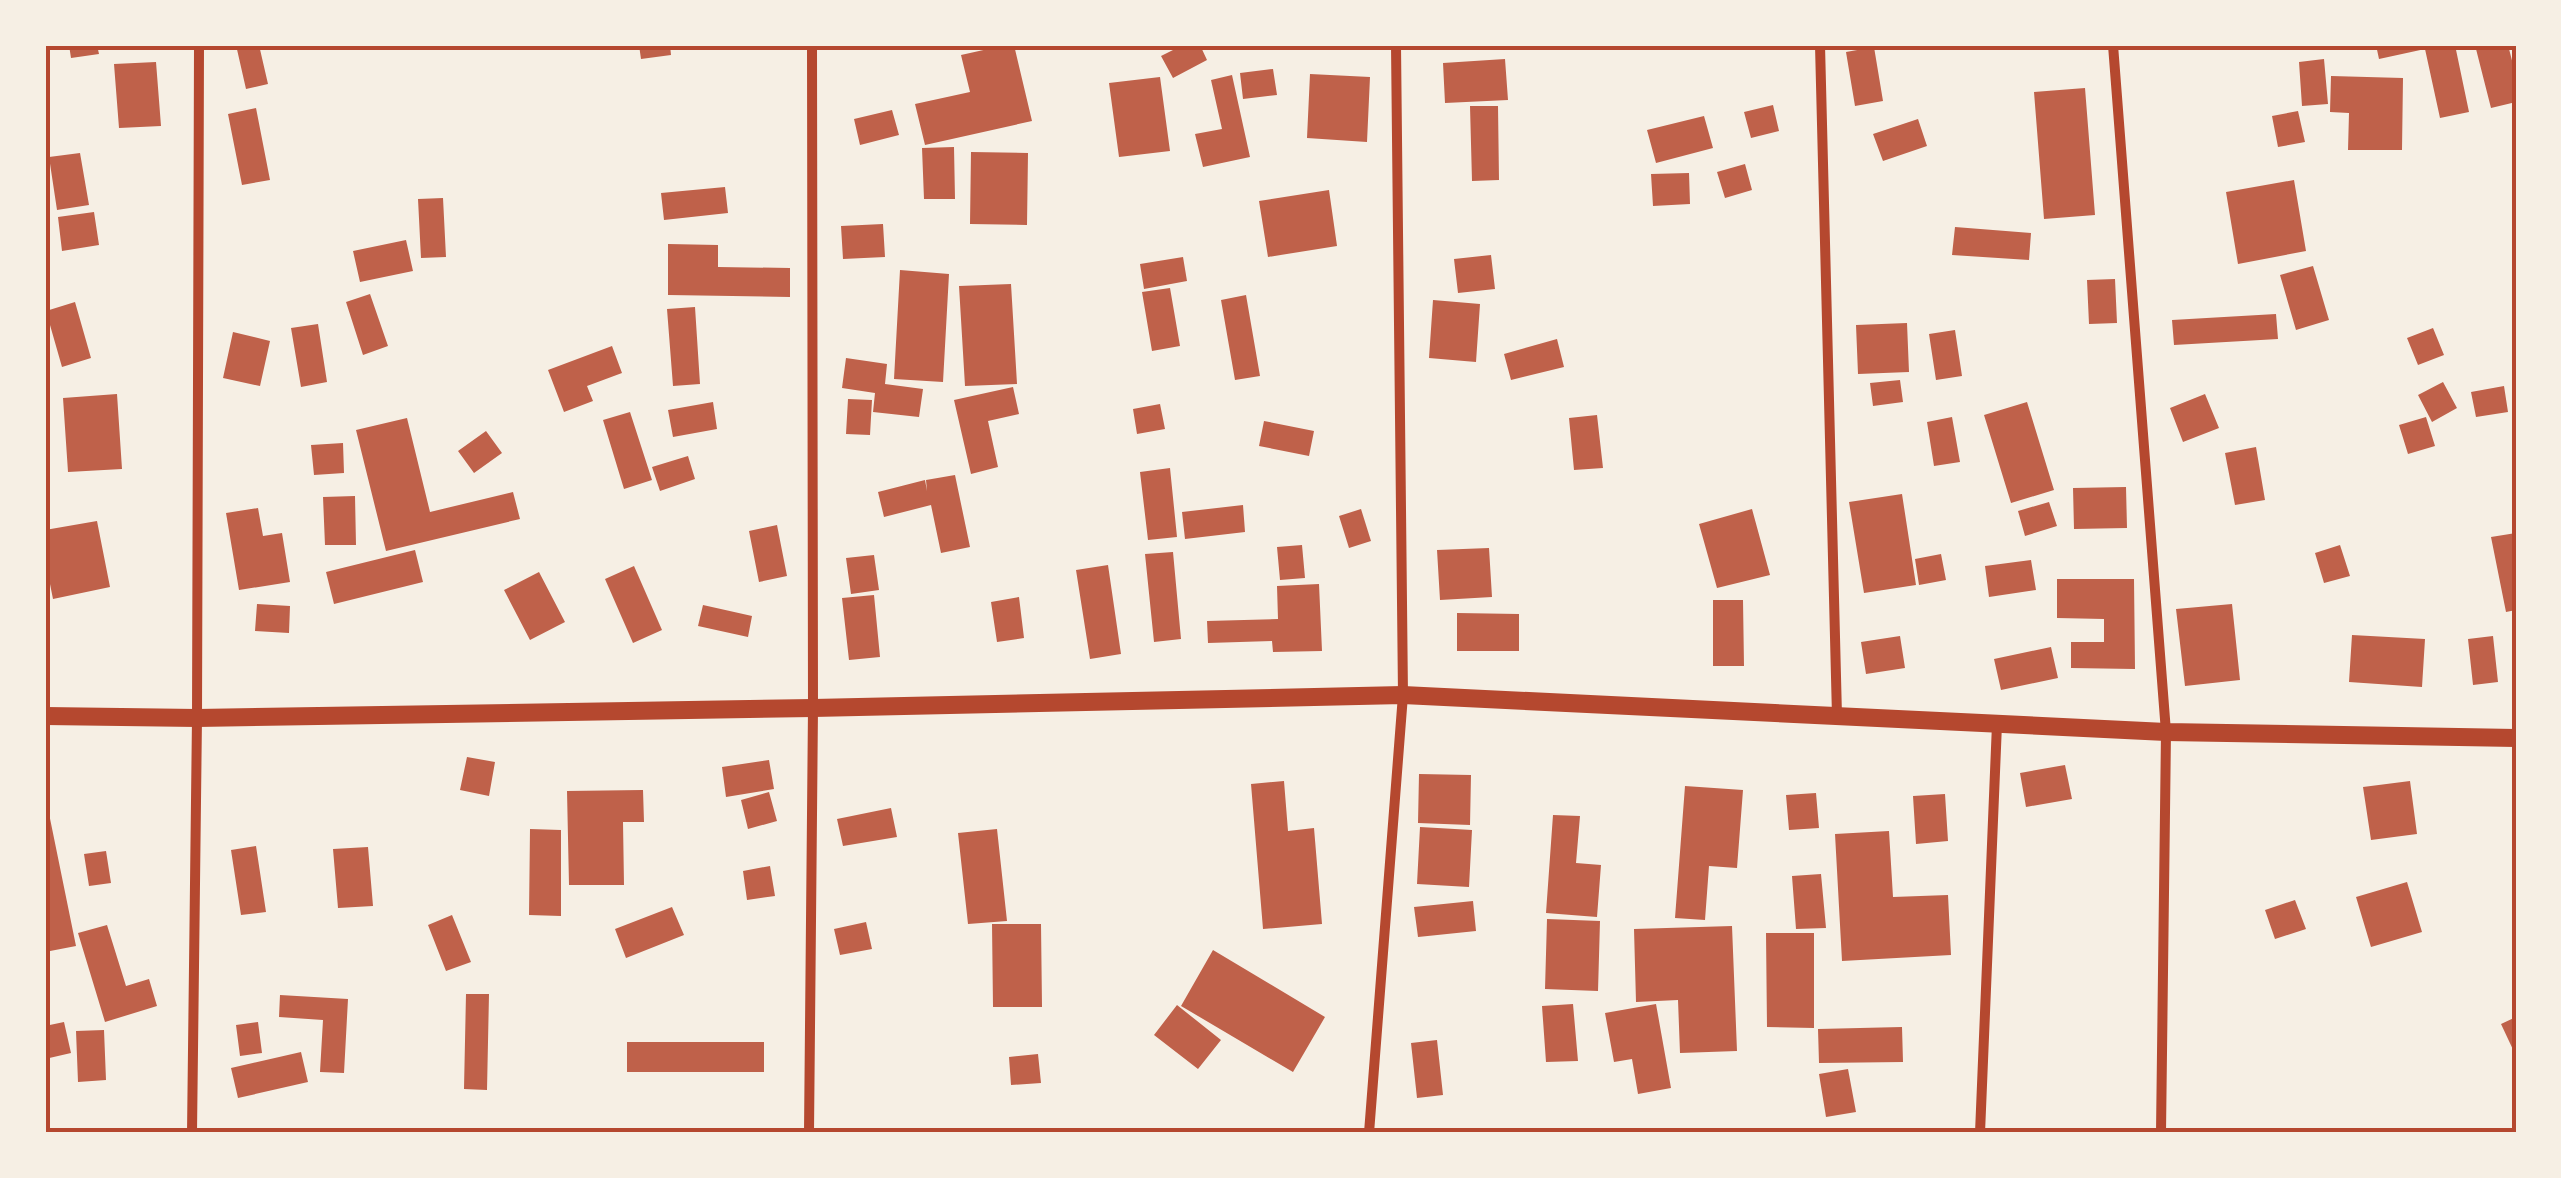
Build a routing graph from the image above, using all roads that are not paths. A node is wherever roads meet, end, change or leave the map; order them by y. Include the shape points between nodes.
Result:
1 (199, 45) edge
2 (812, 45) edge
3 (1396, 45) edge
4 (1820, 45) edge
5 (2113, 45) edge
6 (1403, 695) junction
7 (813, 708) junction
8 (45, 716) edge
9 (1837, 716) junction
10 (197, 718) junction
11 (1997, 724) junction
12 (2166, 732) junction
13 (2516, 738) edge
14 (192, 1133) edge
15 (809, 1133) edge
16 (1369, 1133) edge
17 (1980, 1133) edge
18 (2161, 1133) edge

1 - 10 street
2 - 7 street
3 - 6 street
4 - 9 street
5 - 12 street
6 - 7 street
6 - 9 street
6 - 16 street
7 - 10 street
7 - 15 street
8 - 10 street
9 - 11 street
10 - 14 street
11 - 12 street
11 - 17 street
12 - 13 street
12 - 18 street

